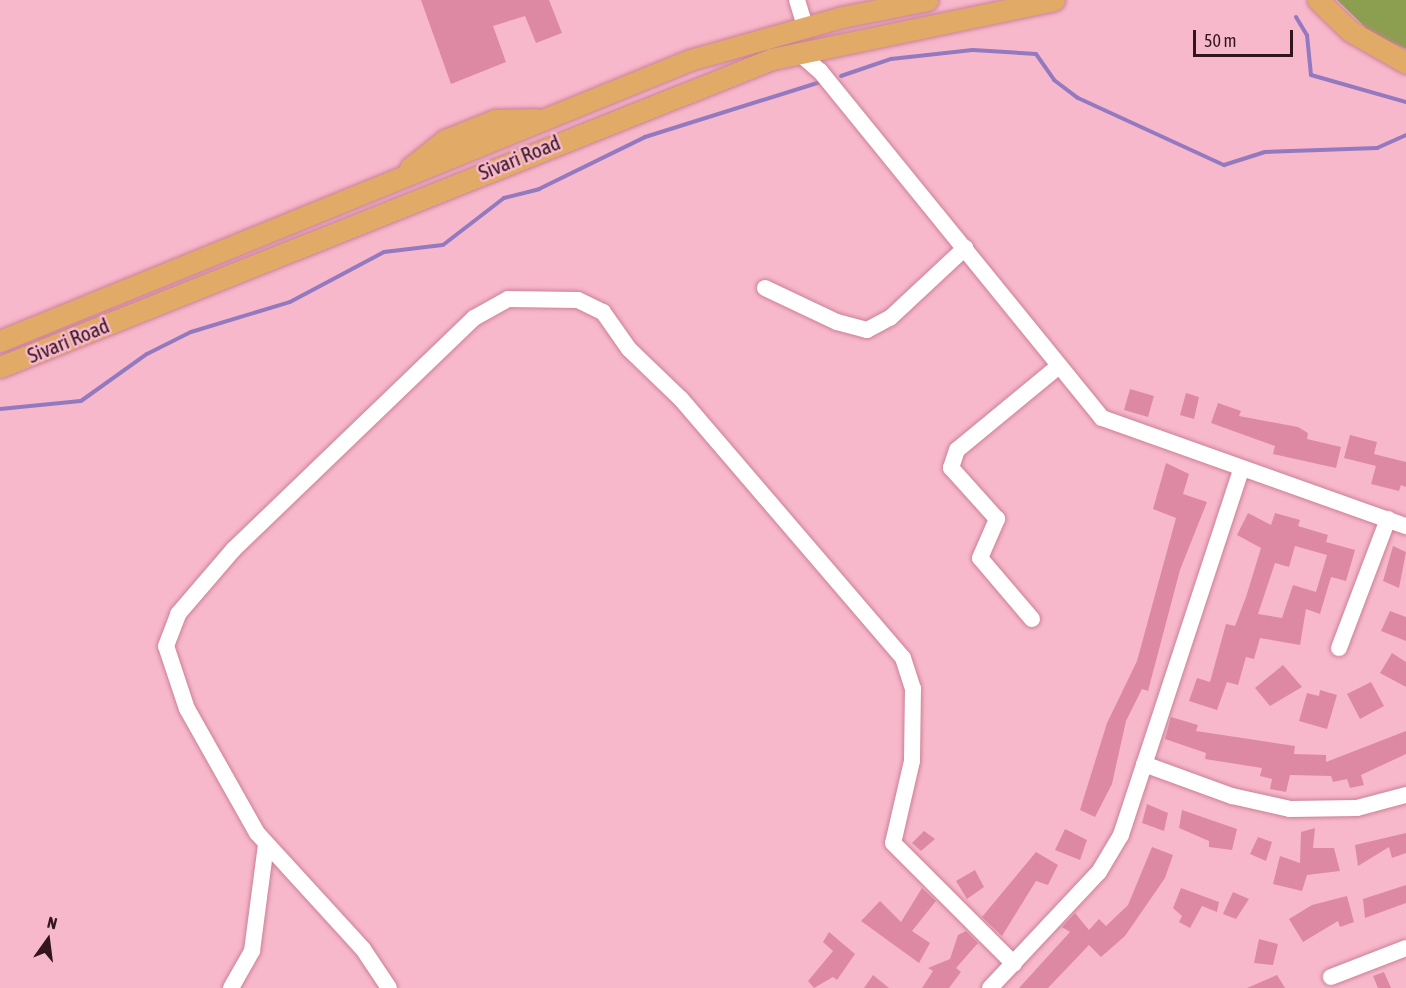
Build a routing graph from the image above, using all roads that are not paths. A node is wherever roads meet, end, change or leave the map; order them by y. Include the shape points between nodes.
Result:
1 (797, 0) edge
2 (927, 0) edge
3 (1054, 0) edge
4 (1317, 0) edge
5 (805, 27) junction
6 (835, 46) junction
7 (799, 53) junction
8 (1406, 63) edge
9 (820, 71) junction
10 (965, 248) junction
11 (765, 288) dead end
12 (0, 341) edge
13 (1059, 366) junction
14 (0, 367) edge
15 (1241, 469) junction
16 (1388, 519) junction
17 (1406, 526) edge
18 (1032, 619) dead end
19 (1339, 648) dead end
20 (1144, 765) junction
21 (1406, 795) edge
22 (266, 844) junction
23 (1406, 948) edge
24 (1014, 963) junction
25 (1331, 977) dead end
26 (231, 988) edge
27 (389, 988) edge
28 (990, 988) edge

1 - 5 street
2 - 5 main road, Sivari Road
3 - 6 main road, Sivari Road
4 - 8 main road via 1350,31
5 - 12 main road, Sivari Road via 690,60
6 - 7 main road, Sivari Road
6 - 9 street
7 - 9 street
7 - 14 main road, Sivari Road via 586,130
9 - 10 street
10 - 11 street via 890,318 867,330 837,322
10 - 13 street
13 - 15 street via 1102,418
13 - 18 street via 957,450 951,468 997,519 980,558
15 - 16 street
15 - 20 street
16 - 17 street
16 - 19 street
20 - 21 street via 1232,796 1290,809 1357,808
20 - 24 street via 1121,835 1100,872
22 - 24 street via 187,709 166,646 178,614 234,549 474,318 508,299 578,300 603,312 629,349 681,399 903,658 913,688 912,761 893,843
22 - 26 street via 252,951
22 - 27 street via 363,949
23 - 25 street
24 - 28 street

